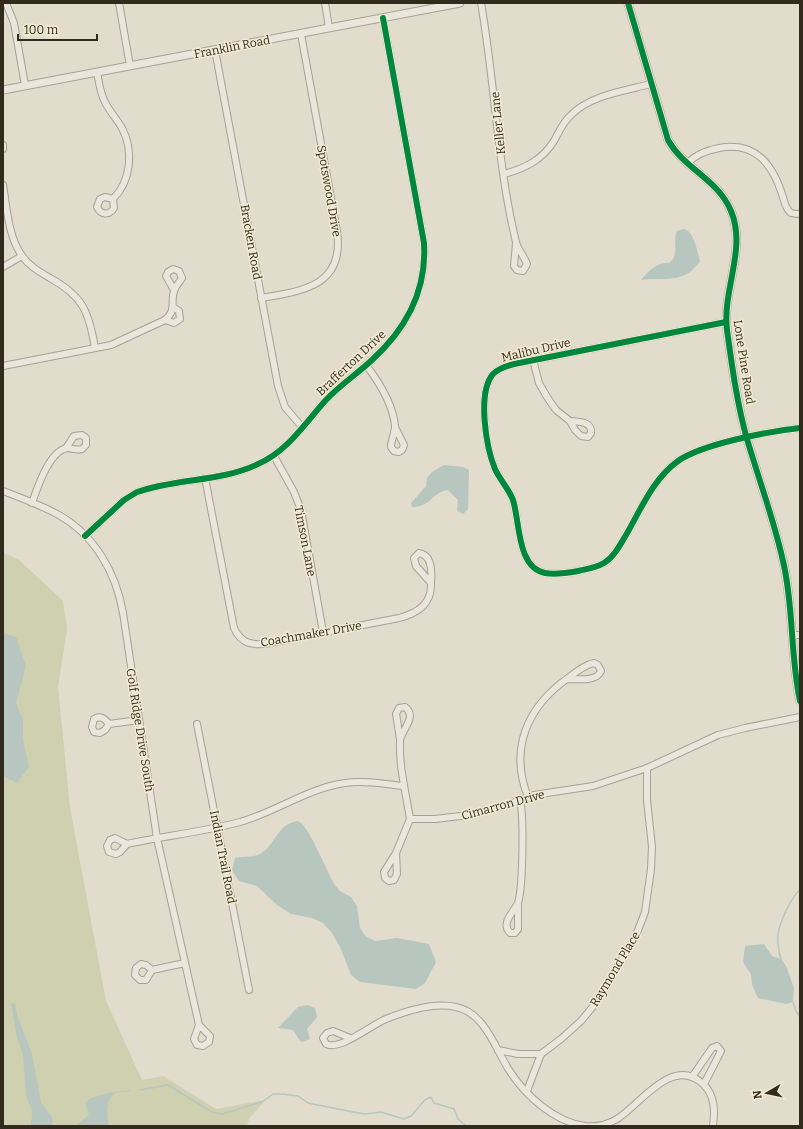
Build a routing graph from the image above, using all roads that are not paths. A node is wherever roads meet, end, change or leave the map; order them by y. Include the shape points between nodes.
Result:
1 (6, 3) edge
2 (119, 3) edge
3 (325, 3) edge
4 (460, 3) edge
5 (481, 3) edge
6 (628, 3) edge
7 (383, 18) junction
8 (329, 28) junction
9 (301, 34) junction
10 (215, 50) junction
11 (130, 66) junction
12 (97, 72) junction
13 (650, 84) junction
14 (26, 85) junction
15 (3, 90) edge
16 (3, 145) edge
17 (3, 149) edge
18 (687, 164) junction
19 (504, 174) junction
20 (3, 185) edge
21 (113, 199) dead end
22 (800, 214) edge
23 (516, 243) dead end
24 (22, 256) junction
25 (3, 267) edge
26 (174, 290) dead end
27 (261, 298) junction
28 (173, 307) junction
29 (165, 320) junction
30 (726, 322) junction
31 (95, 348) junction
32 (533, 360) junction
33 (366, 365) junction
34 (3, 366) edge
35 (570, 421) dead end
36 (302, 427) junction
37 (395, 428) dead end
38 (800, 428) edge
39 (747, 438) junction
40 (66, 448) dead end
41 (274, 456) junction
42 (205, 478) junction
43 (3, 491) edge
44 (32, 503) junction
45 (85, 536) junction
46 (430, 582) dead end
47 (323, 632) junction
48 (792, 635) junction
49 (800, 635) edge
50 (567, 679) junction
51 (800, 701) edge
52 (800, 717) edge
53 (139, 720) junction
54 (109, 724) dead end
55 (197, 724) dead end
56 (400, 739) dead end
57 (647, 768) junction
58 (403, 786) junction
59 (528, 797) junction
60 (520, 800) junction
61 (410, 818) junction
62 (217, 827) junction
63 (157, 838) junction
64 (127, 844) dead end
65 (396, 853) dead end
66 (518, 903) dead end
67 (185, 963) junction
68 (152, 970) dead end
69 (249, 990) dead end
70 (199, 1025) dead end
71 (350, 1038) dead end
72 (498, 1050) junction
73 (541, 1054) junction
74 (692, 1077) junction
75 (704, 1084) junction
76 (527, 1091) junction
77 (713, 1126) edge

1 - 14 street via 14,23
2 - 11 street
3 - 8 street
4 - 7 street, Franklin Road
5 - 19 street, Keller Lane
6 - 13 street, Lone Pine Road
7 - 8 street, Franklin Road
7 - 33 street, Brafferton Drive via 422,225 424,260 419,289 409,316 394,338
8 - 9 street, Franklin Road
9 - 10 street, Franklin Road
9 - 27 street, Spotswood Drive via 336,227 338,254 329,274 317,284 300,291
10 - 11 street, Franklin Road
10 - 27 street, Bracken Road
11 - 12 street, Franklin Road
12 - 14 street, Franklin Road
12 - 21 street via 102,96 123,129 128,144 128,174 121,190
13 - 18 street, Lone Pine Road via 668,140
13 - 19 street via 586,104 568,118 539,159
14 - 15 street, Franklin Road
16 - 17 street
18 - 22 street via 696,155 710,150 734,146 747,148 769,167 787,210
18 - 30 street, Lone Pine Road via 718,190 728,204 734,220 736,241 726,300
19 - 23 street, Keller Lane
20 - 24 street via 14,240
24 - 25 street
24 - 31 street via 33,267 66,287 79,299 88,316
26 - 28 street
27 - 36 street, Bracken Road via 281,397 290,414
28 - 29 street
28 - 29 street via 179,311 180,319 174,323
29 - 31 street via 118,342
30 - 32 street, Malibu Drive
30 - 39 street, Lone Pine Road
31 - 34 street
32 - 35 street via 539,383 547,397 556,410
32 - 39 street, Malibu Drive via 504,367 493,374 487,390 485,419 492,461 513,500 524,554 529,564 539,572 567,573 604,563 615,553 650,493 669,469 700,450
33 - 36 street, Brafferton Drive via 331,395
33 - 37 street via 383,391
36 - 41 street, Brafferton Drive
38 - 39 street
39 - 48 street, Lone Pine Road via 784,561
40 - 44 street via 47,467
41 - 42 street, Brafferton Drive via 246,469
41 - 47 street, Timson Lane via 301,510
42 - 45 street, Brafferton Drive via 131,494
42 - 47 street, Coachmaker Drive via 233,622 240,638 248,643 257,644
43 - 44 street, Golf Ridge Drive South
44 - 45 street, Golf Ridge Drive South via 65,518
45 - 53 street, Golf Ridge Drive South via 104,558 118,589
46 - 47 street, Coachmaker Drive via 427,603 413,614
48 - 49 street
48 - 51 street, Lone Pine Road
50 - 50 street via 591,664 597,664 601,671 598,676 592,678
50 - 59 street via 541,701 524,735 521,771
52 - 57 street, Cimarron Drive via 718,735
53 - 54 street
53 - 63 street, Golf Ridge Drive South
55 - 62 street, Indian Trail Road
56 - 58 street
57 - 59 street, Cimarron Drive via 585,788
57 - 73 street, Raymond Place via 652,858 649,891 640,926 589,1012 570,1032
58 - 61 street
58 - 62 street via 364,782 338,784 255,817
59 - 60 street, Cimarron Drive
60 - 61 street, Cimarron Drive via 468,816
60 - 66 street via 522,849
61 - 65 street
62 - 63 street
62 - 69 street, Indian Trail Road
63 - 64 street
63 - 67 street, Golf Ridge Drive South
67 - 68 street
67 - 70 street, Golf Ridge Drive South
71 - 72 street via 393,1017 427,1008 450,1006 466,1010 478,1020 490,1034
72 - 73 street via 518,1054
72 - 76 street
73 - 76 street
74 - 75 street
74 - 75 street via 712,1048 717,1046 720,1055
74 - 76 street via 674,1077 662,1082 617,1119 596,1126 578,1124 561,1118 545,1108
75 - 77 street via 714,1104

